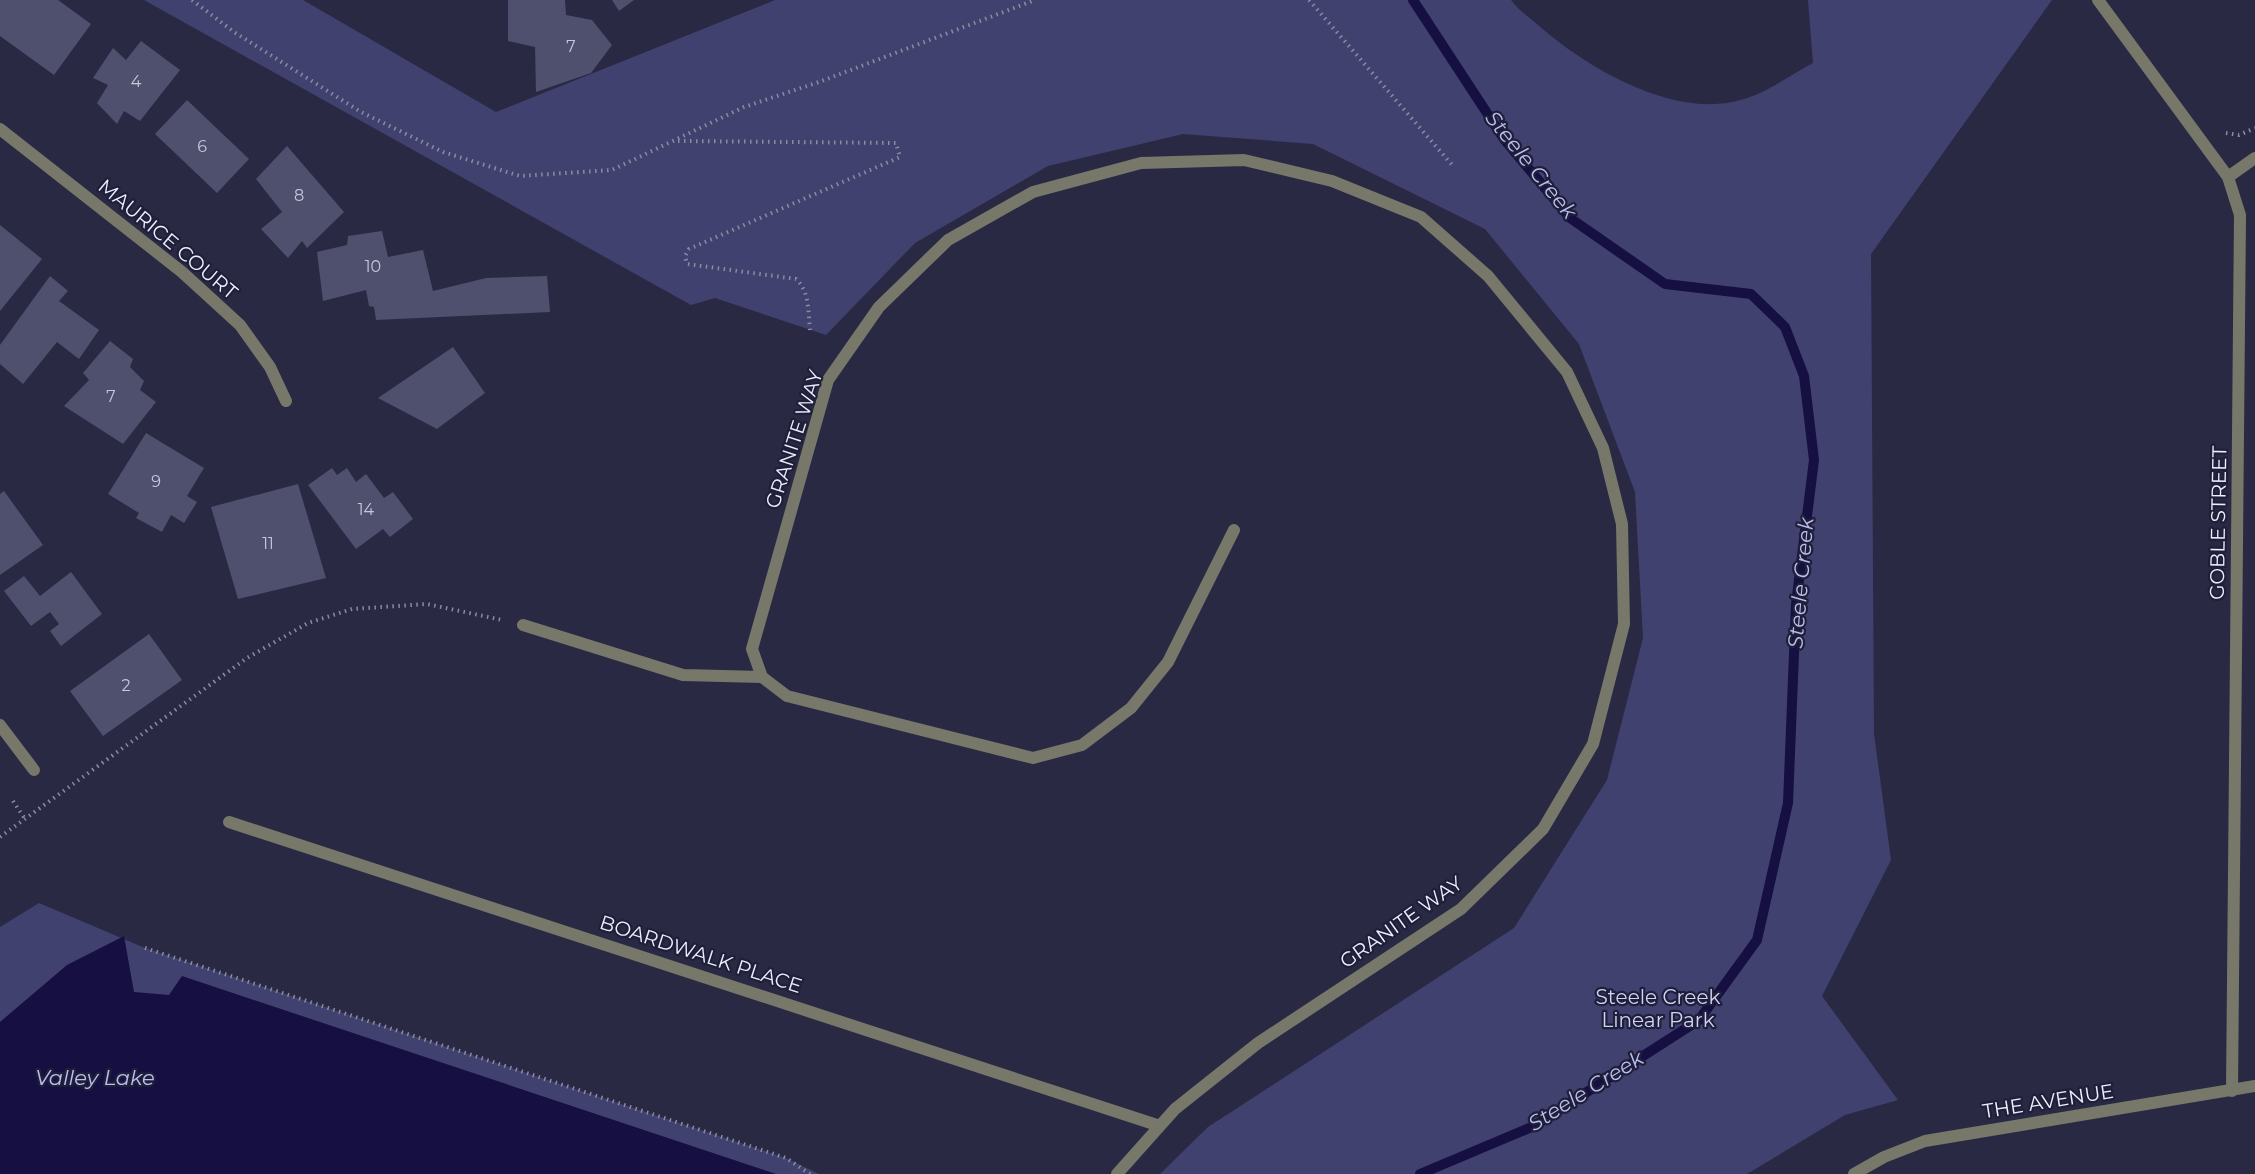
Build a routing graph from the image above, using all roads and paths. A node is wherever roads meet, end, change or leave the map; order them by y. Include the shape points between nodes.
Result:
1 (192, 0) edge
2 (1035, 0) edge
3 (1309, 0) edge
4 (2098, 0) edge
5 (0, 129) edge
6 (677, 141) junction
7 (2255, 158) edge
8 (1453, 166) dead end
9 (2228, 177) junction
10 (810, 330) dead end
11 (286, 401) dead end
12 (1234, 530) dead end
13 (523, 625) joint
14 (762, 677) junction
15 (0, 725) edge
16 (33, 770) dead end
17 (13, 801) dead end
18 (25, 819) junction
19 (229, 822) dead end
20 (0, 837) edge
21 (145, 948) dead end
22 (2255, 1086) edge
23 (2232, 1090) junction
24 (1160, 1126) junction
25 (810, 1174) edge
26 (1117, 1174) edge
27 (1854, 1174) edge

1 - 6 path via 234,32 360,112 443,152 520,176 612,170
2 - 6 path via 744,107
3 - 8 path
4 - 9 street, GOBLE STREET
5 - 11 street, MAURICE COURT via 182,272 240,325 270,368
6 - 10 path via 897,143 900,157 689,249 685,256 687,264 796,279 806,294
7 - 9 street
9 - 23 street, GOBLE STREET via 2240,215 2241,254
12 - 14 street via 1168,662 1131,708 1082,745 1033,758 787,696
13 - 14 street via 683,675
13 - 18 path via 427,604 352,609 308,623 248,657
14 - 24 street, GRANITE WAY via 752,649 828,380 879,307 948,240 1034,192 1141,163 1244,160 1332,181 1421,217 1488,276 1567,372 1603,447 1622,524 1624,624 1593,744 1543,829 1461,909 1258,1043 1175,1109
15 - 16 street
17 - 18 path
18 - 20 path
19 - 24 street, BOARDWALK PLACE
21 - 25 path via 786,1158
22 - 23 street, THE AVENUE
23 - 27 street, THE AVENUE via 1925,1141
24 - 26 street, GRANITE WAY

